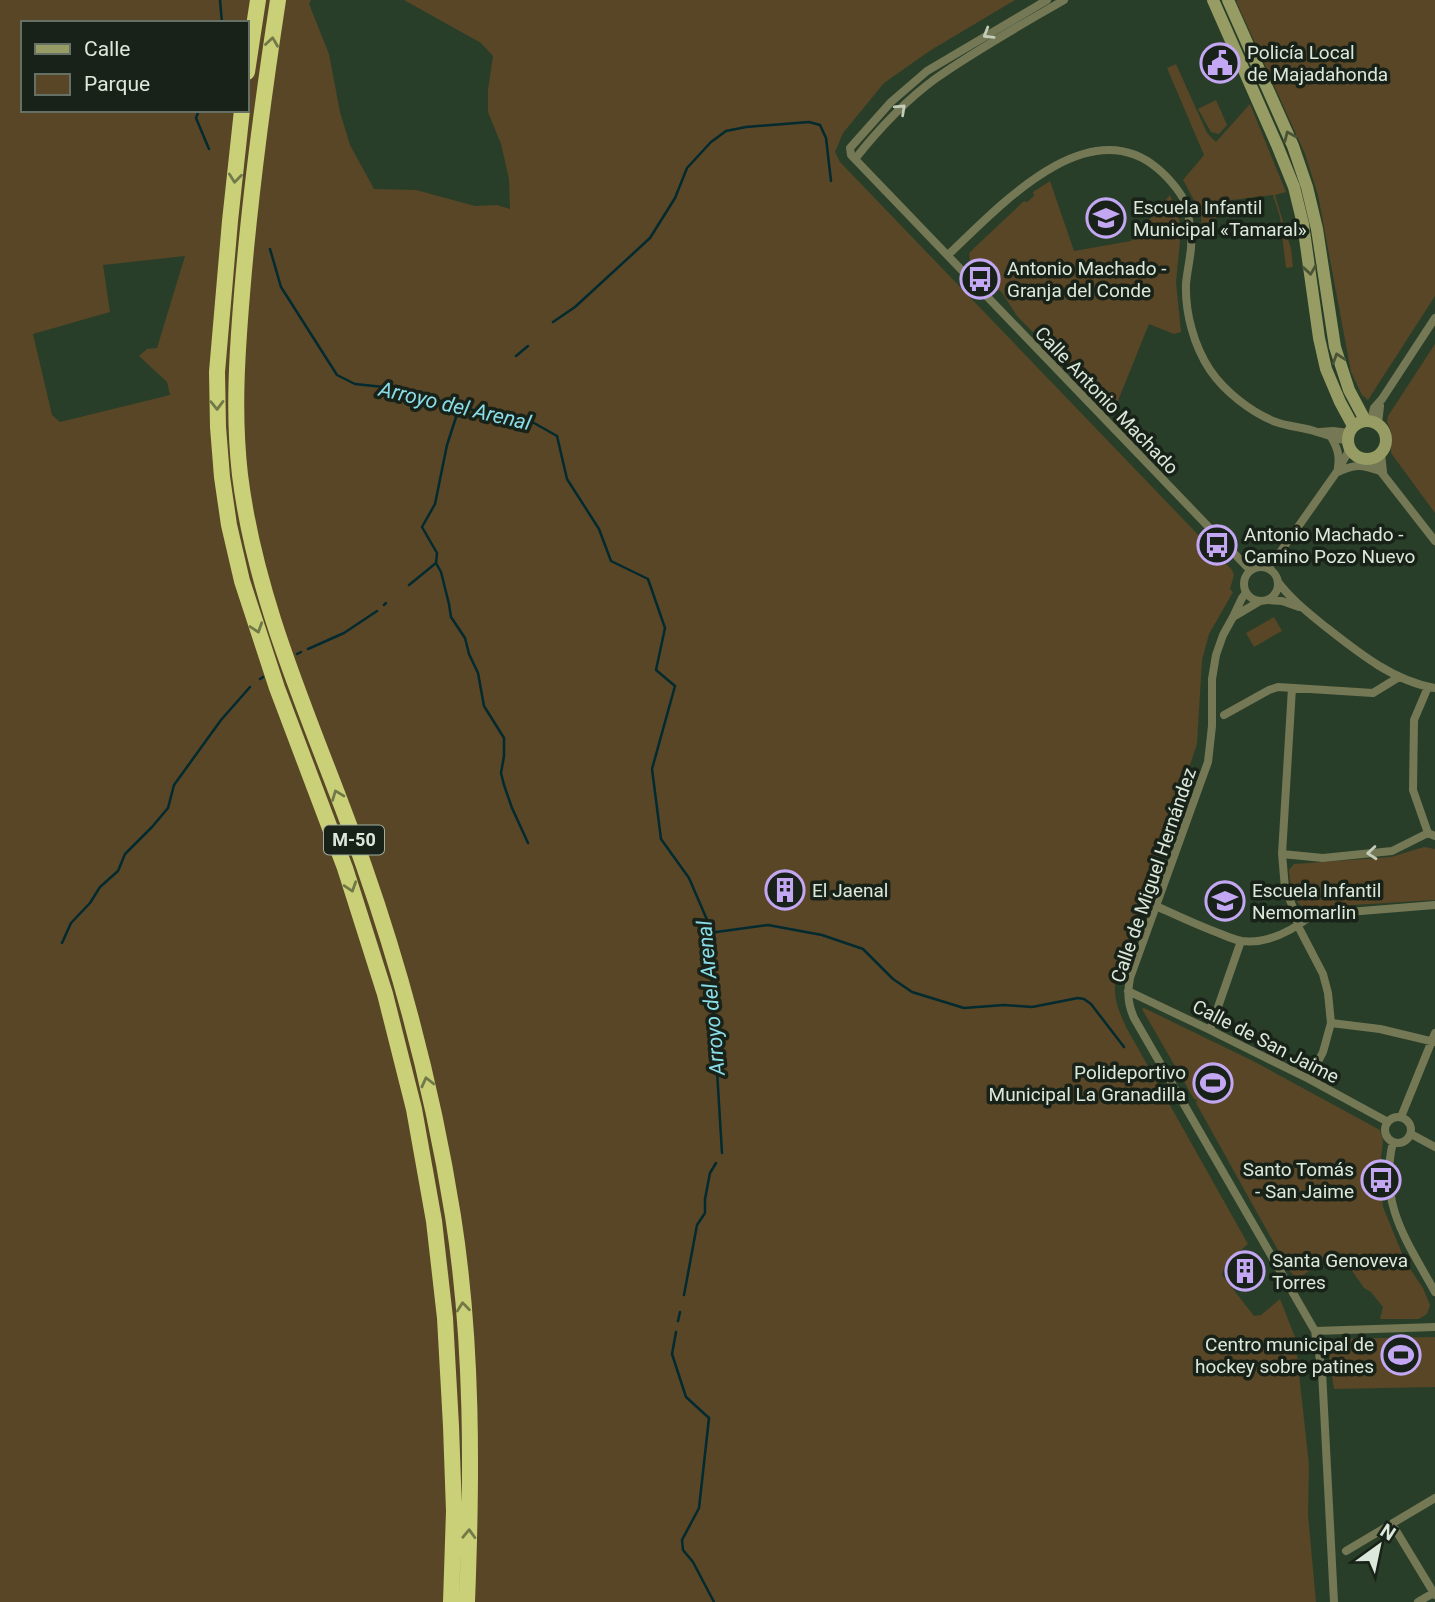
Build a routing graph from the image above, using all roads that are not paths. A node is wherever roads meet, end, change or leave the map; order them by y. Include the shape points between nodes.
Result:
1 (258, 0) edge
2 (278, 0) edge
3 (1047, 0) edge
4 (1064, 0) edge
5 (1213, 0) edge
6 (1228, 0) edge
7 (248, 65) edge
8 (243, 112) edge
9 (851, 147) junction
10 (862, 151) junction
11 (855, 159) junction
12 (948, 255) junction
13 (1435, 318) edge
14 (1382, 399) junction
15 (1359, 427) junction
16 (1332, 434) junction
17 (1376, 457) junction
18 (1382, 472) junction
19 (1336, 473) junction
20 (1435, 541) edge
21 (1269, 568) junction
22 (1250, 570) junction
23 (1278, 582) junction
24 (1246, 593) junction
25 (1264, 601) junction
26 (1302, 607) junction
27 (1233, 617) junction
28 (1399, 677) junction
29 (1292, 688) junction
30 (1431, 688) edge
31 (1224, 715) dead end
32 (1431, 834) edge
33 (1282, 854) junction
34 (1435, 905) edge
35 (1156, 906) junction
36 (1298, 926) junction
37 (1241, 941) junction
38 (1128, 991) junction
39 (1331, 1023) junction
40 (1210, 1030) junction
41 (1434, 1038) edge
42 (1309, 1079) junction
43 (1401, 1117) junction
44 (1388, 1122) junction
45 (1411, 1134) junction
46 (1394, 1142) junction
47 (1435, 1147) edge
48 (1435, 1293) edge
49 (1435, 1327) edge
50 (1315, 1331) junction
51 (1435, 1498) edge
52 (1392, 1524) junction
53 (1346, 1551) dead end
54 (1434, 1593) edge
55 (451, 1602) edge
56 (467, 1602) edge
57 (1334, 1602) edge
58 (1418, 1602) edge

1 - 7 highway
56 -> 2 highway, M-50 via 471,1493 464,1314 433,1103 364,865 294,681 260,575 240,475 238,346 248,222
3 -> 9 street via 927,71 891,102
10 -> 4 street via 934,80
5 -> 15 street via 1294,187 1326,369
15 -> 6 street via 1335,347 1307,187
8 -> 55 highway, M-50 via 217,372 222,477 242,581 345,868 385,994 414,1109 435,1221 445,1318 454,1511
9 - 10 street
9 - 11 street
10 - 11 street
11 - 12 street, Calle Antonio Machado
12 - 16 street via 1019,190 1067,160 1093,151 1130,153 1169,178 1187,206 1191,246 1187,306 1194,339 1210,370 1254,411 1276,422
12 - 22 street, Calle Antonio Machado
13 - 14 street
14 - 15 street
14 - 15 street via 1378,414
15 - 16 street
15 - 16 street via 1342,425
15 - 17 street via 1366,459
15 - 17 street via 1383,429 1387,442
15 - 19 street
16 - 19 street via 1339,460
17 - 18 street
18 - 19 street via 1363,465
18 - 20 street
19 - 21 street
21 - 22 street
21 - 23 street
22 - 24 street via 1244,582
23 - 25 street via 1276,593
23 - 26 street
24 - 25 street via 1253,600
24 - 27 street, Calle de Miguel Hernández
25 - 26 street
25 - 27 street
26 - 28 street via 1357,652
27 - 35 street, Calle de Miguel Hernández via 1216,655 1208,762
28 - 29 street via 1373,693
28 - 30 street
29 - 31 street via 1269,690
29 - 33 street
30 - 32 street via 1413,720 1413,790
32 -> 33 street via 1392,851 1323,858
33 - 36 street via 1285,888
34 - 36 street via 1312,915
35 - 37 street
35 - 38 street, Calle de Miguel Hernández
36 - 37 street via 1262,941
36 - 39 street via 1322,974
37 - 40 street
38 - 40 street, Calle de San Jaime
38 - 50 street, Calle de Miguel Hernández via 1134,1018
39 - 41 street
39 - 42 street
40 - 42 street, Calle de San Jaime
41 - 43 street
42 - 44 street, Calle de San Jaime
43 - 44 street
43 - 45 street via 1410,1125
44 - 46 street via 1385,1134
45 - 46 street via 1402,1143
45 - 47 street
46 - 48 street via 1389,1191 1397,1222
49 - 50 street
50 - 57 street, Calle de Miguel Hernández via 1322,1371
51 - 52 street
52 - 53 street
52 - 54 street
54 - 58 street

